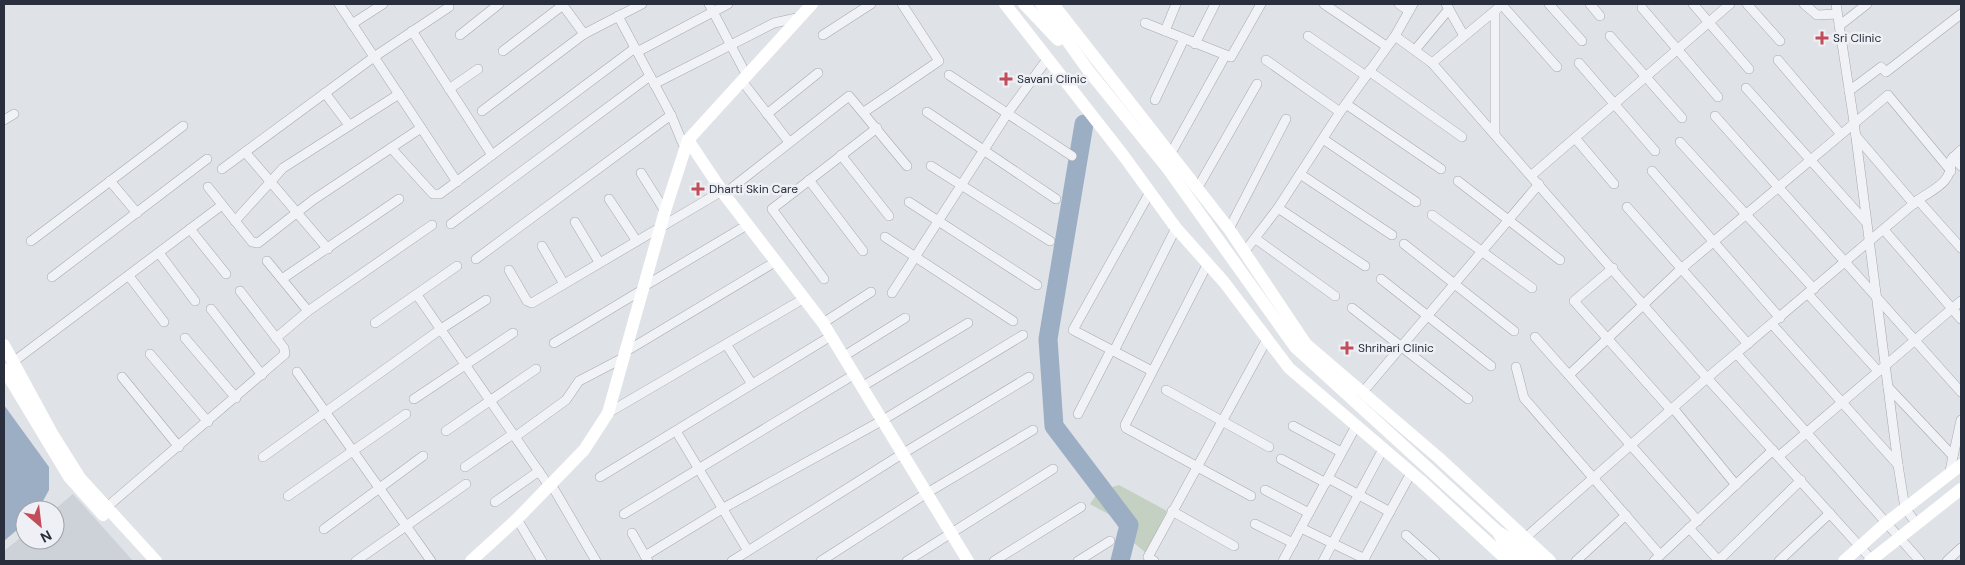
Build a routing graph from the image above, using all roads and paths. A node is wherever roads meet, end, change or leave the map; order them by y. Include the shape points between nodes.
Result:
1 (338, 4) edge
2 (383, 4) edge
3 (499, 4) edge
4 (562, 4) edge
5 (642, 4) edge
6 (728, 4) edge
7 (812, 4) edge
8 (872, 4) edge
9 (902, 4) edge
10 (1005, 4) edge
11 (1024, 4) edge
12 (1040, 4) edge
13 (1053, 4) edge
14 (1176, 4) edge
15 (1215, 4) edge
16 (1261, 4) edge
17 (1324, 4) edge
18 (1399, 4) edge
19 (1502, 4) edge
20 (1549, 4) edge
21 (1590, 4) edge
22 (1692, 4) edge
23 (1730, 4) edge
24 (1746, 4) edge
25 (1804, 4) edge
26 (1836, 4) edge
27 (1868, 4) edge
28 (449, 7) dead end
29 (1411, 7) edge
30 (1448, 7) edge
31 (711, 8) edge
32 (1642, 8) dead end
33 (1494, 11) junction
34 (1837, 14) junction
35 (1961, 14) edge
36 (618, 16) junction
37 (1600, 16) dead end
38 (801, 17) junction
39 (1145, 22) dead end
40 (1708, 23) junction
41 (352, 24) junction
42 (1839, 26) junction
43 (1165, 31) junction
44 (412, 32) junction
45 (584, 34) junction
46 (460, 35) dead end
47 (823, 35) dead end
48 (1308, 36) dead end
49 (1395, 36) junction
50 (1464, 36) junction
51 (1610, 36) dead end
52 (1184, 39) junction
53 (1582, 41) dead end
54 (1780, 41) dead end
55 (1195, 44) junction
56 (731, 45) junction
57 (1386, 46) junction
58 (636, 50) junction
59 (1415, 50) junction
60 (1677, 50) junction
61 (503, 51) dead end
62 (1224, 56) junction
63 (374, 57) junction
64 (1048, 58) junction
65 (1266, 60) dead end
66 (1778, 60) dead end
67 (1432, 63) junction
68 (1579, 63) dead end
69 (1557, 67) dead end
70 (478, 68) dead end
71 (1749, 69) dead end
72 (1088, 70) junction
73 (818, 73) dead end
74 (1367, 73) junction
75 (949, 75) dead end
76 (1646, 77) junction
77 (745, 79) junction
78 (652, 80) junction
79 (1257, 84) dead end
80 (1746, 88) dead end
81 (449, 89) junction
82 (1849, 91) junction
83 (326, 93) junction
84 (398, 94) junction
85 (1718, 97) dead end
86 (1155, 100) dead end
87 (1614, 104) junction
88 (1343, 108) junction
89 (482, 111) dead end
90 (864, 112) junction
91 (927, 112) dead end
92 (14, 114) dead end
93 (767, 114) junction
94 (1007, 114) junction
95 (671, 115) junction
96 (1715, 116) dead end
97 (1682, 118) dead end
98 (1286, 119) dead end
99 (4, 120) edge
100 (1854, 122) junction
101 (350, 125) junction
102 (183, 126) dead end
103 (421, 128) junction
104 (877, 128) junction
105 (1494, 132) junction
106 (1840, 133) junction
107 (1462, 136) dead end
108 (1856, 136) junction
109 (1575, 138) junction
110 (1323, 139) junction
111 (789, 142) junction
112 (1680, 142) dead end
113 (687, 145) junction
114 (391, 148) junction
115 (984, 150) junction
116 (1961, 150) edge
117 (1655, 151) dead end
118 (245, 152) junction
119 (1171, 153) junction
120 (492, 155) junction
121 (842, 155) junction
122 (1072, 156) dead end
123 (1953, 156) junction
124 (207, 159) dead end
125 (1809, 159) junction
126 (907, 166) dead end
127 (931, 166) dead end
128 (1961, 166) edge
129 (222, 169) dead end
130 (1441, 169) dead end
131 (1652, 171) dead end
132 (1951, 171) junction
133 (641, 173) dead end
134 (1300, 174) junction
135 (1532, 175) junction
136 (809, 180) junction
137 (110, 181) junction
138 (270, 181) junction
139 (1458, 181) dead end
140 (457, 182) junction
141 (1539, 184) junction
142 (1614, 184) dead end
143 (961, 186) junction
144 (1778, 186) junction
145 (208, 187) dead end
146 (1197, 189) junction
147 (723, 192) junction
148 (1150, 192) junction
149 (1056, 198) dead end
150 (399, 199) dead end
151 (609, 199) dead end
152 (909, 202) dead end
153 (1416, 202) dead end
154 (1916, 202) junction
155 (222, 205) junction
156 (1627, 207) dead end
157 (1278, 208) junction
158 (665, 211) junction
159 (297, 212) junction
160 (1747, 213) junction
161 (136, 214) junction
162 (1432, 215) dead end
163 (889, 216) dead end
164 (1508, 219) junction
165 (235, 221) junction
166 (939, 221) junction
167 (1865, 221) junction
168 (575, 222) dead end
169 (451, 224) dead end
170 (432, 225) dead end
171 (747, 225) junction
172 (661, 226) junction
173 (1176, 228) junction
174 (190, 229) junction
175 (1229, 229) junction
176 (1885, 231) junction
177 (1392, 235) dead end
178 (885, 237) dead end
179 (1256, 239) junction
180 (636, 240) junction
181 (31, 241) dead end
182 (1050, 241) dead end
183 (1713, 242) junction
184 (1870, 243) junction
185 (1404, 244) dead end
186 (542, 246) dead end
187 (1961, 248) edge
188 (328, 249) junction
189 (863, 251) dead end
190 (1482, 252) junction
191 (159, 253) junction
192 (1248, 256) junction
193 (916, 258) junction
194 (476, 259) dead end
195 (1560, 260) dead end
196 (267, 261) dead end
197 (599, 262) junction
198 (775, 262) junction
199 (1846, 262) junction
200 (1207, 265) junction
201 (457, 266) dead end
202 (1365, 266) dead end
203 (1613, 268) junction
204 (1681, 269) junction
205 (509, 270) dead end
206 (1239, 271) junction
207 (226, 274) dead end
208 (129, 276) junction
209 (52, 277) dead end
210 (282, 279) junction
211 (824, 279) dead end
212 (1382, 279) dead end
213 (1224, 282) junction
214 (1455, 283) junction
215 (564, 284) junction
216 (1037, 285) dead end
217 (1532, 288) dead end
218 (642, 289) junction
219 (240, 291) dead end
220 (871, 292) dead end
221 (1811, 292) junction
222 (892, 293) dead end
223 (417, 294) junction
224 (1335, 296) dead end
225 (803, 299) junction
226 (1877, 299) junction
227 (486, 300) dead end
228 (195, 301) dead end
229 (1961, 301) edge
230 (1645, 305) junction
231 (1352, 308) dead end
232 (211, 309) dead end
233 (1952, 309) junction
234 (308, 311) junction
235 (1428, 316) junction
236 (905, 318) dead end
237 (1780, 318) junction
238 (1961, 319) edge
239 (1012, 321) dead end
240 (164, 322) dead end
241 (375, 322) dead end
242 (823, 323) junction
243 (968, 323) dead end
244 (1772, 324) junction
245 (441, 329) junction
246 (1514, 331) dead end
247 (513, 333) dead end
248 (1023, 335) dead end
249 (831, 336) junction
250 (1535, 337) dead end
251 (185, 338) dead end
252 (276, 338) junction
253 (1608, 339) junction
254 (1914, 340) junction
255 (1266, 341) junction
256 (554, 344) dead end
257 (726, 344) junction
258 (1748, 344) junction
259 (4, 345) edge
260 (1402, 347) junction
261 (1112, 351) junction
262 (150, 354) dead end
263 (1737, 354) junction
264 (624, 355) junction
265 (844, 356) junction
266 (465, 364) junction
267 (8, 366) edge
268 (1491, 366) dead end
269 (1516, 367) dead end
270 (1881, 368) junction
271 (536, 369) dead end
272 (1152, 371) junction
273 (297, 372) dead end
274 (855, 374) junction
275 (262, 375) junction
276 (1570, 375) junction
277 (122, 377) dead end
278 (1029, 377) dead end
279 (1707, 378) junction
280 (752, 384) junction
281 (863, 386) junction
282 (1888, 387) junction
283 (1166, 390) dead end
284 (1961, 392) edge
285 (1362, 393) junction
286 (236, 398) junction
287 (1468, 398) dead end
288 (414, 399) dead end
289 (490, 400) junction
290 (1841, 402) junction
291 (1672, 409) junction
292 (608, 413) junction
293 (326, 414) junction
294 (406, 414) dead end
295 (1078, 414) dead end
296 (883, 420) junction
297 (1961, 420) edge
298 (1221, 421) junction
299 (208, 422) junction
300 (1293, 426) dead end
301 (1356, 426) junction
302 (1033, 430) dead end
303 (446, 431) dead end
304 (676, 431) junction
305 (1806, 432) junction
306 (514, 436) junction
307 (1632, 444) junction
308 (179, 447) junction
309 (1269, 447) dead end
310 (1383, 450) junction
311 (352, 452) junction
312 (1342, 452) junction
313 (1776, 453) junction
314 (902, 454) junction
315 (423, 456) dead end
316 (263, 457) dead end
317 (1281, 459) dead end
318 (1957, 460) edge
319 (1898, 465) junction
320 (465, 467) dead end
321 (1195, 467) junction
322 (699, 469) junction
323 (1053, 469) dead end
324 (538, 471) junction
325 (1411, 473) junction
326 (600, 477) dead end
327 (1594, 477) junction
328 (1327, 480) junction
329 (1801, 480) junction
330 (466, 484) dead end
331 (550, 485) junction
332 (1736, 485) junction
333 (1961, 488) edge
334 (379, 489) junction
335 (1265, 490) dead end
336 (927, 493) junction
337 (1358, 494) junction
338 (288, 496) dead end
339 (1251, 496) dead end
340 (495, 502) dead end
341 (107, 507) junction
342 (1080, 508) dead end
343 (1905, 508) junction
344 (722, 509) junction
345 (1172, 511) junction
346 (1390, 512) junction
347 (1830, 512) junction
348 (1309, 513) junction
349 (624, 514) dead end
350 (1626, 515) junction
351 (517, 519) junction
352 (1698, 521) junction
353 (1916, 523) junction
354 (1255, 524) dead end
355 (1885, 524) junction
356 (406, 526) junction
357 (1301, 528) junction
358 (1689, 528) junction
359 (324, 529) dead end
360 (1498, 532) junction
361 (632, 533) dead end
362 (951, 533) junction
363 (1406, 535) dead end
364 (1525, 538) junction
365 (1897, 538) junction
366 (1110, 541) dead end
367 (1333, 542) junction
368 (1293, 543) junction
369 (1234, 546) dead end
370 (1860, 547) junction
371 (1961, 548) edge
372 (748, 551) junction
373 (484, 556) edge
374 (1657, 558) edge
375 (647, 559) edge
376 (1501, 559) edge
377 (736, 560) edge
378 (1364, 560) edge
379 (145, 561) edge
380 (156, 561) edge
381 (356, 561) edge
382 (431, 561) edge
383 (470, 561) edge
384 (542, 561) edge
385 (596, 561) edge
386 (821, 561) edge
387 (907, 561) edge
388 (968, 561) edge
389 (994, 561) edge
390 (1078, 561) edge
391 (1154, 561) edge
392 (1283, 561) edge
393 (1323, 561) edge
394 (1435, 561) edge
395 (1521, 561) edge
396 (1536, 561) edge
397 (1550, 561) edge
398 (1576, 561) edge
399 (1718, 561) edge
400 (1779, 561) edge
401 (1844, 561) edge
402 (1871, 561) edge
403 (1920, 561) edge
404 (1947, 561) edge

1 - 41 street
2 - 41 street
3 - 46 street
4 - 45 street
4 - 61 street
5 - 36 street
6 - 31 street
7 - 38 main road
8 - 47 street
9 - 90 street via 939,61
10 - 64 main road
11 - 72 main road
12 - 72 main road
13 - 119 main road
14 - 43 street
15 - 55 street
16 - 62 street via 1234,55 1231,58
17 - 57 street
18 - 29 street
19 - 33 street
19 - 69 street
20 - 53 street
21 - 37 street
22 - 40 street
23 - 40 street
24 - 54 street
25 - 34 street via 1817,14
26 - 34 street
27 - 42 street
28 - 44 street
29 - 49 street
30 - 50 street
30 - 59 street
31 - 56 street
31 - 58 street
32 - 60 street
33 - 50 street
33 - 105 street
34 - 42 street
35 - 82 street via 1886,72 1880,68
36 - 45 street
36 - 58 street
38 - 56 street via 784,20
38 - 77 main road
39 - 43 street
40 - 60 street
40 - 71 street
41 - 63 street
42 - 82 street
43 - 52 street
44 - 63 street
44 - 81 street
45 - 89 street
48 - 74 street
49 - 57 street
49 - 59 street
50 - 67 street
51 - 76 street
52 - 55 street
52 - 86 street
55 - 62 street
56 - 77 street
56 - 78 street
57 - 74 street
58 - 78 street
58 - 120 street
59 - 67 street
60 - 76 street
60 - 85 street
62 - 119 street
63 - 83 street
63 - 84 street
64 - 94 street
64 - 148 main road
65 - 88 street
66 - 106 street
67 - 105 street
68 - 87 street
70 - 81 street
72 - 206 main road via 1168,169
73 - 93 street
74 - 88 street
74 - 107 street
75 - 94 street
76 - 87 street
76 - 97 street
77 - 93 street
77 - 113 main road
78 - 95 street
78 - 169 street
79 - 146 street
80 - 125 street
81 - 120 street
82 - 100 street
83 - 101 street
83 - 118 street
84 - 101 street
84 - 103 street
87 - 109 street
87 - 117 street
88 - 110 street
88 - 130 street
90 - 104 street
90 - 111 street via 849,96
91 - 115 street
92 - 99 street
93 - 111 street
94 - 115 street
94 - 122 street
95 - 113 street
95 - 194 street
96 - 144 street
98 - 175 street
100 - 106 street
100 - 108 street
100 - 132 street via 1888,95
101 - 138 street via 293,161
102 - 137 street
103 - 114 street
103 - 140 street
104 - 121 street
104 - 126 street
105 - 135 street
106 - 125 street
108 - 154 street
108 - 167 street
109 - 135 street
109 - 142 street
110 - 134 street
110 - 153 street
111 - 147 street
112 - 160 street
113 - 147 main road
113 - 158 main road
114 - 140 street via 433,194 440,194
114 - 159 street
115 - 143 street
115 - 149 street
116 - 123 street
118 - 129 street
118 - 138 street
119 - 146 main road
120 - 140 street
121 - 136 street
121 - 163 street
123 - 128 street
123 - 132 street
124 - 161 street
125 - 144 street
125 - 167 street
127 - 143 street
131 - 183 street
132 - 154 street via 1948,178
133 - 158 street
134 - 157 street
134 - 177 street
135 - 141 street
136 - 189 street
136 - 211 street via 772,210
137 - 161 street
137 - 181 street
138 - 159 street
138 - 165 street
139 - 164 street
141 - 164 street
141 - 203 street
143 - 166 street
143 - 182 street
144 - 160 street
144 - 199 street
145 - 155 street
146 - 175 main road
147 - 171 main road
147 - 172 street
148 - 173 main road
148 - 261 street via 1074,329
150 - 188 street
151 - 180 street
152 - 166 street
154 - 176 street
154 - 187 street
155 - 165 street
155 - 174 street
156 - 204 street
157 - 179 street
157 - 202 street
158 - 172 main road
159 - 165 street via 255,243
159 - 188 street
160 - 183 street
160 - 221 street
161 - 209 street
162 - 190 street
164 - 190 street
164 - 195 street
166 - 193 street
166 - 216 street
167 - 184 street
168 - 197 street
170 - 234 street
171 - 198 main road
171 - 218 street
172 - 180 street
172 - 218 main road
173 - 200 main road
173 - 261 street
174 - 191 street
174 - 207 street
175 - 192 main road
176 - 184 street
176 - 233 street
178 - 193 street
179 - 192 street
179 - 224 street
180 - 197 street
183 - 204 street
183 - 237 street
184 - 199 street
184 - 226 street
185 - 214 street
186 - 215 street
188 - 210 street
190 - 214 street
190 - 217 street
191 - 208 street
191 - 228 street
192 - 206 main road
192 - 285 main road via 1306,344
193 - 222 street
193 - 239 street
196 - 210 street
197 - 215 street
198 - 225 main road
198 - 264 street
199 - 221 street
199 - 226 street
200 - 213 main road
200 - 272 street
201 - 223 street
203 - 230 street
203 - 253 street via 1574,301
204 - 230 street
204 - 258 street
205 - 215 street via 530,303
206 - 213 main road
206 - 360 main road via 1302,355
208 - 240 street
208 - 267 street
210 - 234 street
212 - 235 street
213 - 255 main road
214 - 235 street
214 - 246 street
218 - 256 street
218 - 264 main road
219 - 252 street
220 - 242 street
221 - 237 street
221 - 270 street
223 - 241 street
223 - 245 street
225 - 242 main road
225 - 257 street
226 - 254 street
226 - 270 street
227 - 245 street
229 - 233 street
230 - 253 street
230 - 279 street
231 - 260 street
232 - 275 street
233 - 238 street
233 - 254 street
234 - 252 street
235 - 260 street
235 - 268 street
236 - 265 street
237 - 244 street
242 - 249 main road
243 - 281 street
244 - 258 street
244 - 290 street
245 - 266 street
245 - 293 street
247 - 266 street
248 - 296 street
249 - 265 main road
249 - 280 street
250 - 276 street
251 - 286 street
252 - 275 street via 285,354
253 - 276 street
253 - 291 street
254 - 270 street
254 - 284 street
255 - 298 street
255 - 301 main road via 1289,368
257 - 280 street
257 - 292 street
258 - 263 street
259 - 267 main road
260 - 285 street
260 - 287 street
261 - 272 street
261 - 295 street
262 - 299 street
263 - 279 street
263 - 305 street
264 - 292 main road
264 - 306 street via 579,381 566,400
265 - 274 main road
266 - 288 street
266 - 289 street
267 - 341 main road via 80,478
267 - 379 main road via 69,477
269 - 327 street via 1524,398
270 - 282 street
270 - 290 street
271 - 289 street
272 - 321 street via 1124,423 1125,427
273 - 293 street
274 - 281 main road
274 - 322 street
275 - 286 street
276 - 307 street
277 - 308 street
278 - 314 street
279 - 291 street
279 - 313 street
280 - 304 street
281 - 296 main road
282 - 318 street
282 - 319 street
283 - 298 street
285 - 364 main road
286 - 299 street
289 - 303 street
289 - 306 street
290 - 305 street
290 - 319 street
291 - 307 street
291 - 332 street
292 - 331 main road via 584,450
293 - 311 street
293 - 316 street
294 - 311 street
296 - 314 main road
296 - 344 street
297 - 318 street
298 - 309 street
298 - 321 street
299 - 308 street
300 - 312 street
301 - 310 main road
301 - 312 street
302 - 336 street
304 - 322 street
304 - 326 street
305 - 313 street
305 - 355 street
306 - 320 street
306 - 324 street
307 - 327 street
307 - 352 street
308 - 341 street
310 - 325 main road
310 - 337 street
311 - 334 street
311 - 338 street
312 - 328 street
313 - 329 street
313 - 332 street
314 - 336 main road
314 - 372 street
315 - 334 street
317 - 328 street
318 - 343 main road via 1948,475
319 - 343 street
321 - 339 street
321 - 345 street
322 - 344 street
322 - 349 street
323 - 362 street
324 - 331 street
324 - 340 street
325 - 346 street
325 - 376 main road
327 - 350 street
327 - 364 street
328 - 337 street
328 - 348 street
329 - 347 street
329 - 399 street
330 - 356 street
331 - 351 main road
331 - 385 street
332 - 352 street
333 - 353 main road
334 - 356 street
334 - 359 street
335 - 348 street
336 - 362 main road
336 - 386 street
337 - 346 street
337 - 367 street
341 - 380 main road
342 - 389 street
343 - 353 street
343 - 355 main road
344 - 372 street
344 - 375 street
345 - 369 street
345 - 391 street via 1148,557
346 - 378 street
347 - 370 street
347 - 400 street
348 - 357 street
350 - 374 street
350 - 398 street
351 - 373 main road
351 - 384 street
352 - 358 street
353 - 365 main road
354 - 368 street
355 - 365 street
355 - 370 main road
356 - 381 street
356 - 382 street
357 - 367 street
357 - 368 street
358 - 374 street
358 - 399 street
360 - 395 main road via 1504,544
360 - 396 main road via 1514,541
361 - 375 street
362 - 387 street
362 - 388 main road
363 - 394 street
364 - 397 main road
365 - 402 main road
365 - 403 street
366 - 390 street
367 - 378 street
367 - 393 street
368 - 392 street
370 - 401 main road
370 - 402 street
371 - 404 street
372 - 377 street
373 - 383 main road

